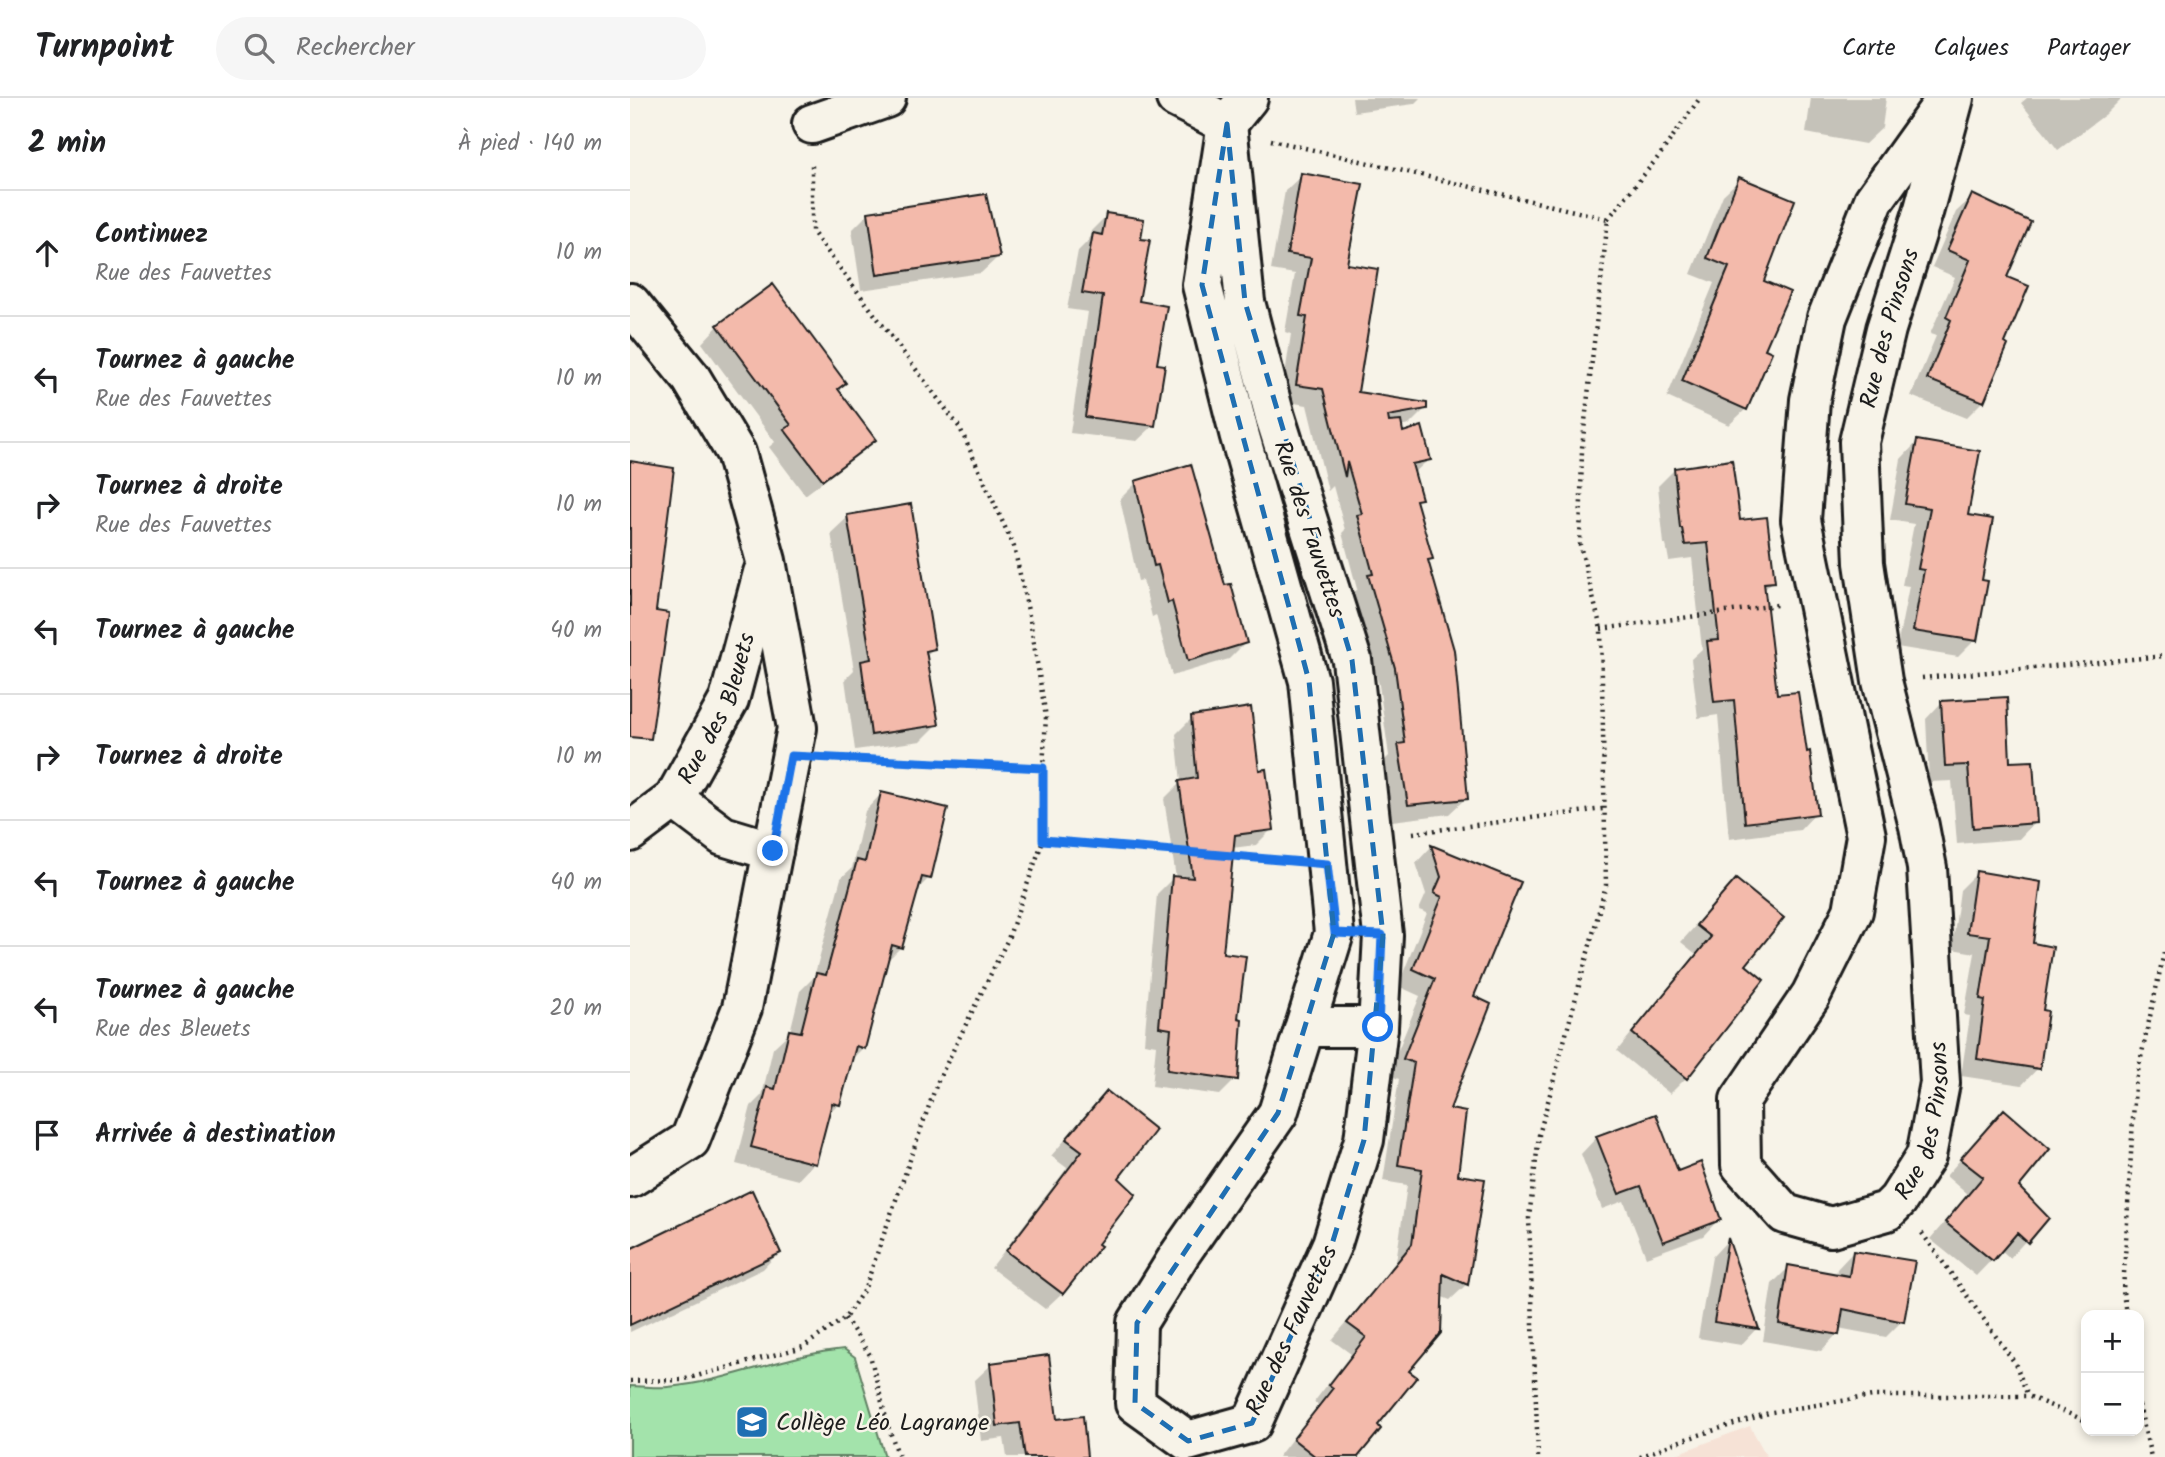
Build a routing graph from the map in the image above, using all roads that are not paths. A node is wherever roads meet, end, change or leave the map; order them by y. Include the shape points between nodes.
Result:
1 (886, 98) edge
2 (1176, 98) edge
3 (1947, 98) edge
4 (1954, 98) edge
5 (1238, 111) edge
6 (812, 124) road end
7 (630, 303) edge
8 (766, 561) junction
9 (1864, 563) junction
10 (1814, 582) junction
11 (674, 799) junction
12 (1919, 826) junction
13 (630, 832) edge
14 (1866, 836) junction
15 (773, 851) junction
16 (1335, 933) junction
17 (1382, 935) junction
18 (1305, 1027) junction
19 (1378, 1027) junction
20 (630, 1178) edge

1 - 6 street
2 - 5 street
3 - 10 street, Rue des Pinsons via 1874,200 1827,318 1810,400 1801,520
4 - 9 street, Rue des Pinsons via 1886,329 1859,442
5 - 16 street, Rue des Fauvettes via 1202,285 1309,681
5 - 17 street, Rue des Fauvettes via 1245,302 1275,418 1352,660
7 - 8 street, Rue des Bleuets via 691,378 736,453
8 - 11 street, Rue des Bleuets via 729,700
8 - 15 street, Rue des Bleuets via 797,728
9 - 10 street
9 - 12 street, Rue des Pinsons via 1882,681
10 - 14 street, Rue des Pinsons
11 - 13 street, Rue des Bleuets
11 - 15 street via 723,836
12 - 14 street
12 - 14 street, Rue des Pinsons via 1927,867 1940,1083 1926,1156 1887,1211 1831,1227 1785,1214 1741,1165 1740,1100 1811,995 1853,911
15 - 20 street, Rue des Bleuets via 742,1008 690,1140
16 - 17 street
16 - 18 street, Rue des Fauvettes
17 - 19 street, Rue des Fauvettes
18 - 19 street
18 - 19 street, Rue des Fauvettes via 1278,1113 1137,1324 1135,1403 1188,1441 1252,1423 1332,1244 1364,1140

